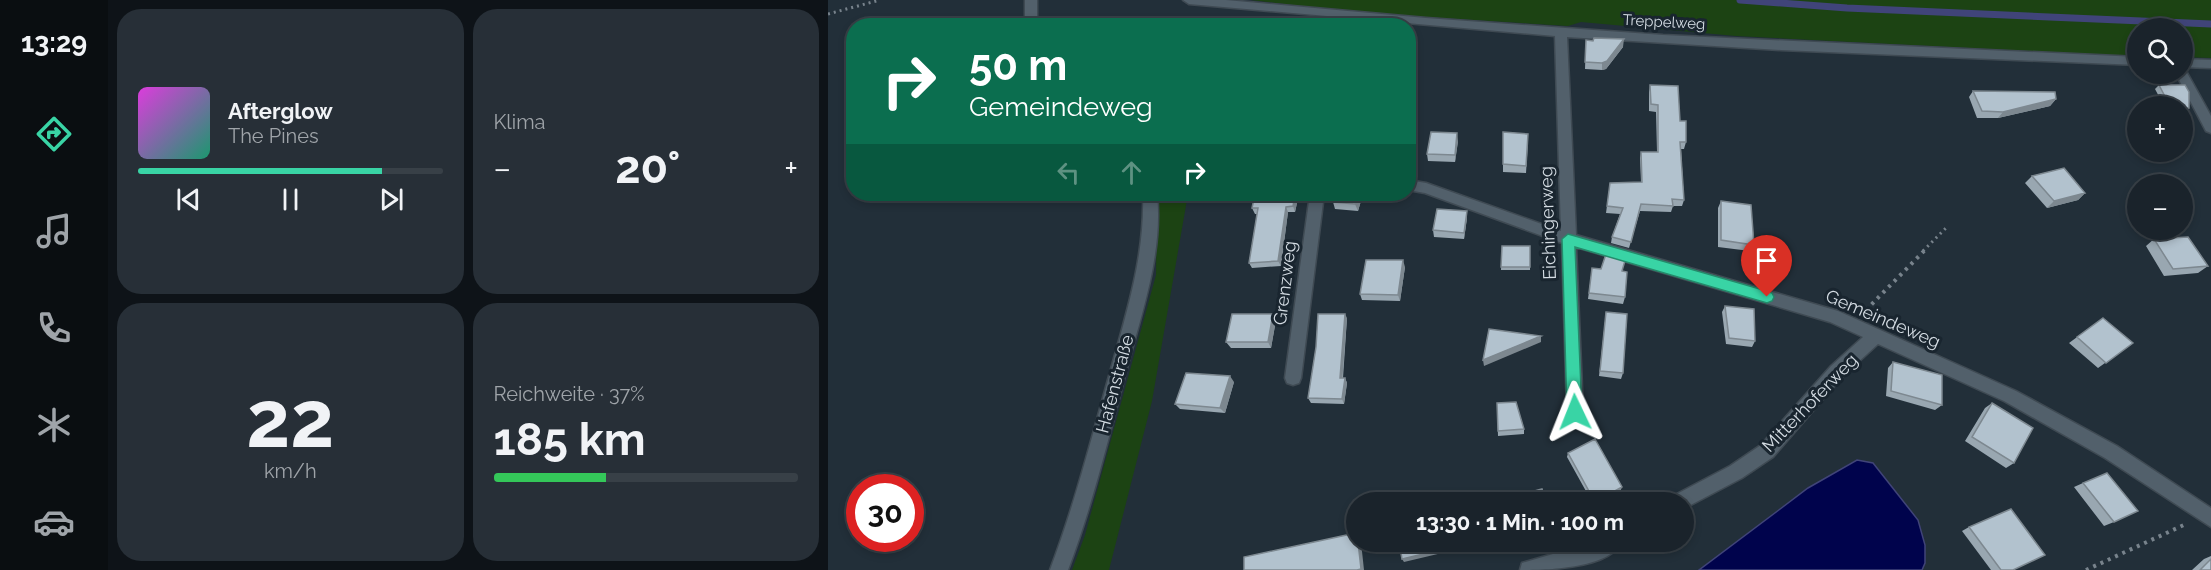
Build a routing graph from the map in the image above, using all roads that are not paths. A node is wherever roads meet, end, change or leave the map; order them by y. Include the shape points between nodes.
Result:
1 (1030, 0) edge
2 (1189, 0) edge
3 (1031, 18) edge
4 (1312, 18) edge
5 (1416, 25) edge
6 (1561, 32) junction
7 (2127, 61) edge
8 (2193, 63) edge
9 (2211, 64) edge
10 (2187, 84) edge
11 (2211, 128) edge
12 (1416, 186) edge
13 (1151, 201) edge
14 (1316, 201) edge
15 (1568, 239) junction
16 (1875, 336) junction
17 (1293, 378) dead end
18 (1575, 412) dead end
19 (1694, 494) edge
20 (2208, 517) edge
21 (1590, 552) edge
22 (1059, 570) edge
23 (1529, 570) edge

1 - 3 street
2 - 4 street, Treppelweg
5 - 6 street, Treppelweg
6 - 7 street, Treppelweg via 1919,54
6 - 15 street, Eichingerweg
8 - 9 street
10 - 11 street
12 - 15 street, Gemeindeweg
13 - 22 street, Hafenstraße via 1141,287 1080,517
14 - 17 street, Grenzweg
15 - 16 street, Gemeindeweg via 1833,316
15 - 18 street, Eichingerweg
16 - 19 street, Mitterhoferweg via 1837,371 1767,451
16 - 20 street, Gemeindeweg via 2010,396 2111,452
21 - 23 street

